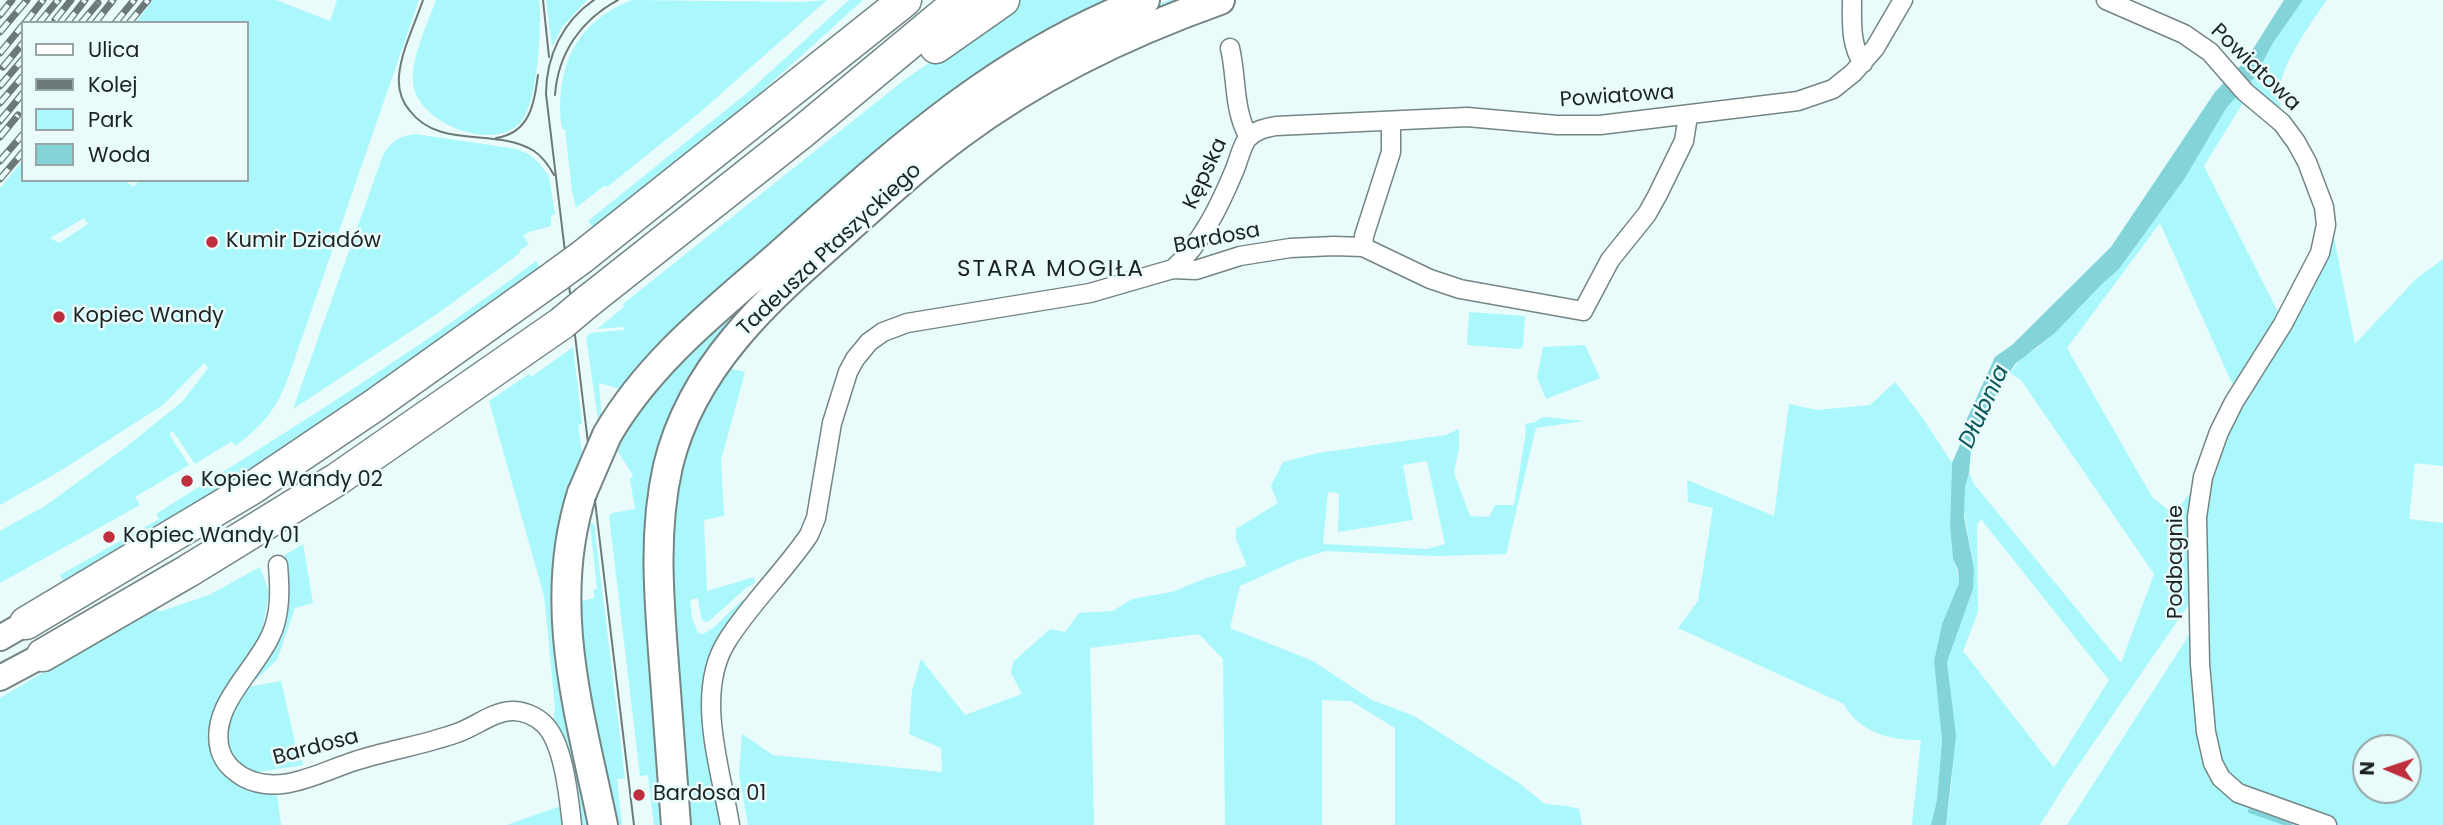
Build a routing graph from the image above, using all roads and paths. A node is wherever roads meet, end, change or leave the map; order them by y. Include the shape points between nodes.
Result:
1 (875, 0) edge
2 (905, 0) edge
3 (961, 0) edge
4 (1003, 0) edge
5 (1145, 0) edge
6 (1220, 0) edge
7 (1852, 0) edge
8 (1903, 0) edge
9 (2106, 0) edge
10 (1230, 48) dead end
11 (1863, 63) junction
12 (1688, 116) junction
13 (1391, 122) junction
14 (745, 128) junction
15 (802, 132) junction
16 (1249, 137) junction
17 (2325, 215) joint
18 (1363, 247) junction
19 (1173, 270) junction
20 (278, 565) dead end
21 (13, 630) edge
22 (43, 655) joint
23 (0, 678) edge
24 (572, 825) edge
25 (603, 825) edge
26 (676, 825) edge
27 (730, 825) edge
28 (2327, 825) edge

1 - 14 highway
2 - 14 highway
3 - 15 highway
4 - 15 highway via 904,71
5 - 25 main road, Tadeusza Ptaszyckiego, bridge via 1024,60 924,129 680,343 639,387 607,435 582,493 565,577 571,664
6 - 26 main road, Tadeusza Ptaszyckiego via 1076,61 960,134 793,277 748,321 711,369 677,438 659,519 658,585
7 - 11 street via 1854,45
8 - 11 street, Powiatowa
9 - 17 street, Powiatowa via 2202,46 2275,116 2307,162
10 - 16 street, Kępska via 1240,117
11 - 12 street, Powiatowa via 1833,89 1811,98
12 - 13 street, Powiatowa via 1600,125 1467,117
12 - 18 street, Bardosa via 1684,141 1657,196 1610,260 1583,311 1460,289
13 - 16 street, Powiatowa via 1276,126
13 - 18 street via 1391,152
14 - 21 highway, bridge via 582,257 375,405 252,488
15 - 22 highway, bridge via 562,323 336,480
16 - 19 street, Kępska via 1209,221
17 - 28 street, Podbagnie via 2326,234 2315,264 2219,432 2200,487 2197,528 2200,664 2213,763 2238,793
18 - 19 street, Bardosa via 1290,248 1240,256 1196,270
19 - 27 street, Bardosa via 1090,293 916,321 877,336 855,359 830,432 813,527 727,641 717,663 712,719
20 - 24 street, Bardosa via 281,594 272,635 222,713 218,733 226,764 264,784 294,782 458,733 503,712 522,712 551,733 561,761
22 - 23 main road

